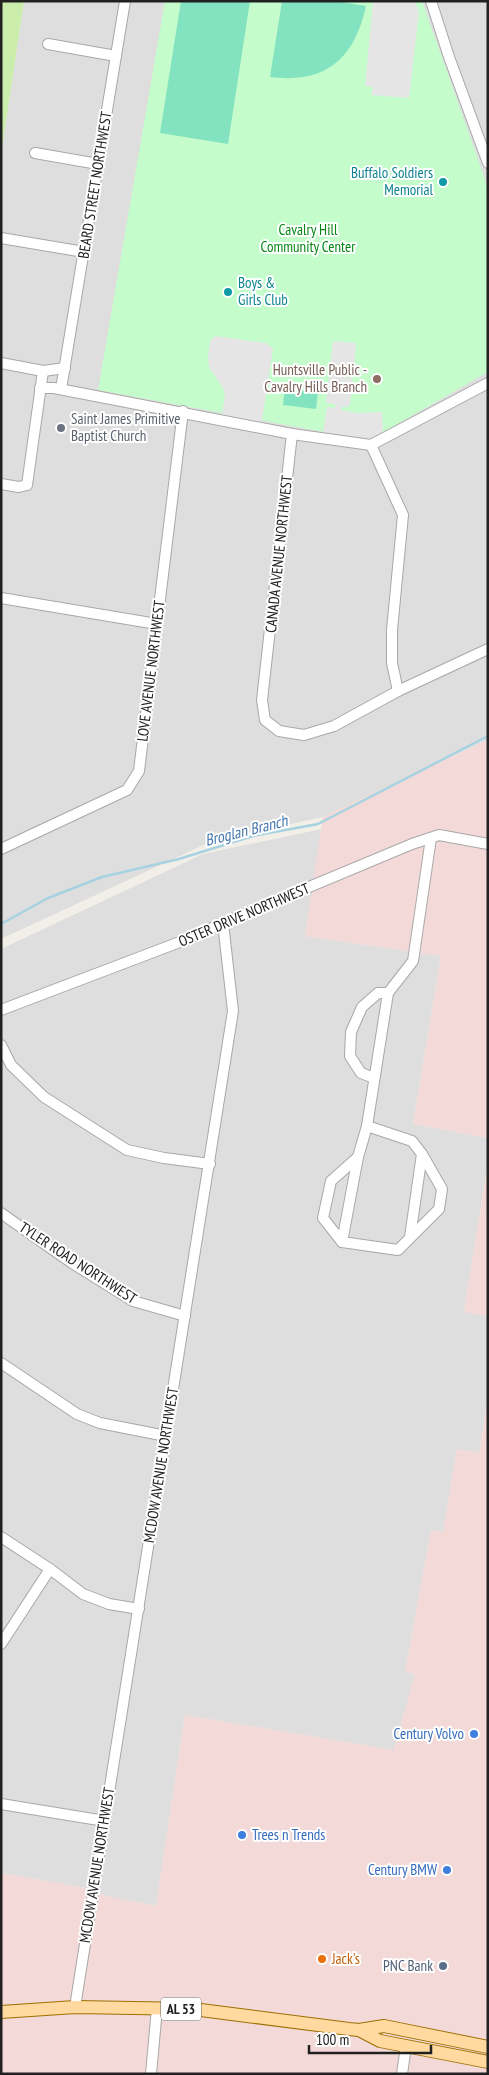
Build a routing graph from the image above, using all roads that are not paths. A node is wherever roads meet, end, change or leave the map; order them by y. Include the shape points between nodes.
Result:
1 (125, 1) edge
2 (431, 1) edge
3 (48, 44) dead end
4 (116, 56) junction
5 (35, 153) dead end
6 (98, 164) junction
7 (488, 164) edge
8 (1, 238) edge
9 (84, 252) junction
10 (1, 363) edge
11 (65, 368) junction
12 (43, 371) junction
13 (488, 383) edge
14 (40, 388) junction
15 (61, 390) junction
16 (183, 411) junction
17 (292, 434) junction
18 (371, 445) junction
19 (1, 484) edge
20 (1, 598) edge
21 (157, 624) junction
22 (488, 649) edge
23 (398, 692) junction
24 (431, 838) junction
25 (488, 844) edge
26 (1, 849) edge
27 (223, 922) junction
28 (388, 993) junction
29 (1, 1010) edge
30 (1, 1045) edge
31 (374, 1078) junction
32 (366, 1126) junction
33 (422, 1154) junction
34 (358, 1157) junction
35 (210, 1164) junction
36 (1, 1213) edge
37 (410, 1238) junction
38 (342, 1242) junction
39 (185, 1316) junction
40 (1, 1363) edge
41 (166, 1436) junction
42 (1, 1537) edge
43 (50, 1569) junction
44 (139, 1609) junction
45 (1, 1644) edge
46 (1, 1804) edge
47 (105, 1821) junction
48 (75, 2008) junction
49 (157, 2008) junction
50 (1, 2012) edge
51 (359, 2030) junction
52 (406, 2046) junction
53 (488, 2046) edge
54 (488, 2062) edge
55 (151, 2074) edge
56 (402, 2074) edge

1 - 4 street, BEARD STREET NORTHWEST
2 - 7 street
3 - 4 street
4 - 6 street, BEARD STREET NORTHWEST
5 - 6 street
6 - 9 street, BEARD STREET NORTHWEST
8 - 9 street
9 - 11 street, BEARD STREET NORTHWEST
10 - 12 street
11 - 12 street
11 - 15 street, BEARD STREET NORTHWEST
12 - 14 street
13 - 18 street
14 - 15 street
14 - 19 street via 27,485
15 - 16 street
16 - 17 street
16 - 21 street, LOVE AVENUE NORTHWEST
17 - 18 street
17 - 23 street, CANADA AVENUE NORTHWEST via 262,700 265,720 279,731 304,735 334,726
18 - 23 street via 403,516 392,630 392,663
20 - 21 street
21 - 26 street, LOVE AVENUE NORTHWEST via 139,771 127,790
22 - 23 street
24 - 25 street, OSTER DRIVE NORTHWEST via 439,835
24 - 27 street, OSTER DRIVE NORTHWEST
24 - 28 street via 413,960
27 - 29 street, OSTER DRIVE NORTHWEST via 185,940
27 - 35 street, MCDOW AVENUE NORTHWEST via 233,1011
28 - 31 street
28 - 31 street via 378,993 362,1007 351,1032 350,1056 361,1073
30 - 35 street via 11,1065 44,1097 127,1150
31 - 32 street
32 - 33 street via 412,1141
32 - 34 street
33 - 37 street
33 - 37 street via 442,1189 438,1209
34 - 38 street
34 - 38 street via 331,1181 323,1218
35 - 39 street, MCDOW AVENUE NORTHWEST
36 - 39 street, TYLER ROAD NORTHWEST via 132,1301
37 - 38 street via 398,1250
39 - 41 street, MCDOW AVENUE NORTHWEST
40 - 41 street via 77,1414 100,1424
41 - 44 street, MCDOW AVENUE NORTHWEST
42 - 43 street
43 - 44 street via 83,1594 109,1604
43 - 45 street
44 - 47 street, MCDOW AVENUE NORTHWEST
46 - 47 street
47 - 48 street, MCDOW AVENUE NORTHWEST
48 - 49 main road, AL 53
48 - 50 main road, AL 53
49 - 51 main road, AL 53 via 193,2009
49 - 55 street
51 - 52 main road, AL 53 via 380,2041
51 - 53 main road, AL 53 via 384,2026
52 - 54 main road, AL 53
52 - 56 street

